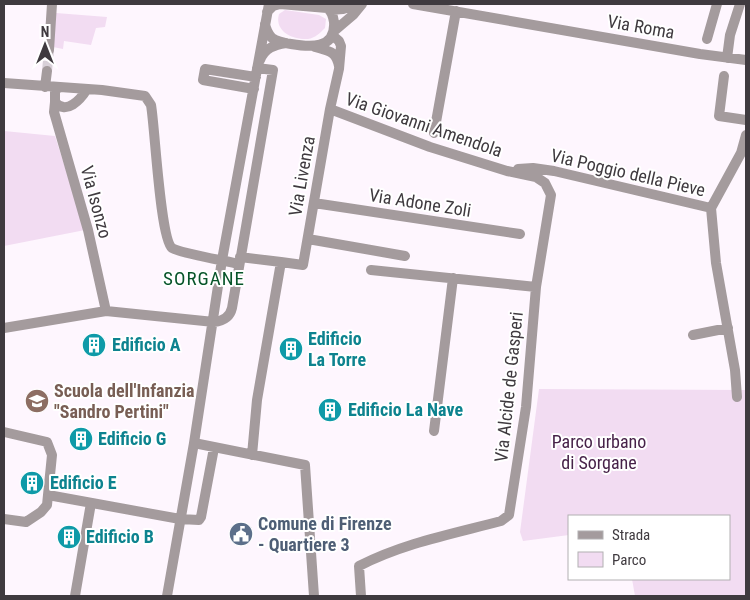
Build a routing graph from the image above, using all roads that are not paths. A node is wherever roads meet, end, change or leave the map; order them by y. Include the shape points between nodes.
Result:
1 (52, 4) edge
2 (358, 4) edge
3 (362, 4) edge
4 (413, 4) edge
5 (717, 4) edge
6 (740, 4) edge
7 (328, 7) edge
8 (268, 8) edge
9 (456, 11) junction
10 (265, 24) junction
11 (332, 33) junction
12 (707, 39) dead end
13 (286, 43) junction
14 (315, 47) junction
15 (49, 50) tunnel mouth
16 (727, 58) junction
17 (746, 60) edge
18 (257, 70) junction
19 (339, 70) junction
20 (47, 71) tunnel mouth
21 (724, 76) dead end
22 (4, 83) edge
23 (45, 87) junction
24 (58, 88) junction
25 (254, 89) junction
26 (85, 93) junction
27 (55, 102) junction
28 (330, 109) junction
29 (743, 119) edge
30 (434, 133) dead end
31 (746, 135) edge
32 (242, 152) junction
33 (258, 155) junction
34 (507, 171) junction
35 (314, 203) junction
36 (711, 208) junction
37 (520, 234) dead end
38 (308, 238) junction
39 (405, 256) dead end
40 (222, 260) junction
41 (240, 260) junction
42 (281, 262) junction
43 (371, 270) dead end
44 (453, 278) junction
45 (536, 287) junction
46 (106, 311) junction
47 (214, 322) junction
48 (4, 328) edge
49 (728, 328) junction
50 (692, 335) dead end
51 (737, 397) dead end
52 (434, 431) dead end
53 (4, 432) edge
54 (194, 443) junction
55 (214, 448) junction
56 (252, 455) junction
57 (48, 495) junction
58 (91, 503) junction
59 (4, 519) edge
60 (180, 519) junction
61 (75, 596) edge
62 (167, 596) edge
63 (314, 596) edge
64 (361, 596) edge

1 - 15 street
2 - 7 street via 343,9
3 - 11 street
4 - 9 street, Via Roma
5 - 12 street
6 - 16 street
7 - 8 street via 280,4
7 - 11 street via 334,22
8 - 10 street
9 - 16 street, Via Roma
9 - 30 street
10 - 13 street via 273,39
10 - 18 street
11 - 14 street via 324,43
11 - 19 street, Via Livenza via 341,46
13 - 14 street
13 - 18 street via 268,49 261,56
14 - 19 street via 334,54
16 - 17 street, Via Roma
18 - 25 street
18 - 25 street via 205,70 203,80
18 - 33 street via 273,70
19 - 28 street, Via Livenza
20 - 23 street
21 - 29 street via 719,116
22 - 23 street
23 - 24 street
24 - 26 street
24 - 27 street, Via Isonzo
25 - 32 street
26 - 27 street via 78,102 69,106 60,107
26 - 40 street, Via Livenza via 102,90 141,94 147,98 151,105 163,221 170,246
27 - 46 street, Via Isonzo via 54,112 88,230
28 - 34 street, Via Giovanni Amendola via 430,147
28 - 35 street, Via Livenza
31 - 36 street, Via Poggio della Pieve via 741,153
32 - 33 street
32 - 40 street
33 - 41 street
34 - 36 street, Via Poggio della Pieve via 533,168 554,171
34 - 45 street, Via Alcide de Gasperi via 541,179 551,195
35 - 37 street, Via Adone Zoli
35 - 38 street, Via Livenza
36 - 49 street, Via Poggio della Pieve via 716,263
38 - 39 street
38 - 42 street, Via Livenza via 304,265
40 - 41 street, Via Livenza
40 - 47 street
41 - 42 street, Via Livenza
41 - 47 street via 230,313
42 - 56 street via 257,400
43 - 44 street
44 - 45 street
44 - 52 street
45 - 64 street, Via Alcide de Gasperi via 526,407 509,516 501,521 394,550 359,566
46 - 47 street
46 - 48 street
47 - 54 street
49 - 50 street
49 - 51 street, Via Poggio della Pieve
53 - 57 street via 47,442 52,455
54 - 55 street
54 - 60 street
55 - 56 street
55 - 60 street via 201,517
56 - 63 street via 305,465
57 - 58 street
57 - 59 street via 47,505 26,522
58 - 60 street
58 - 61 street
60 - 62 street

